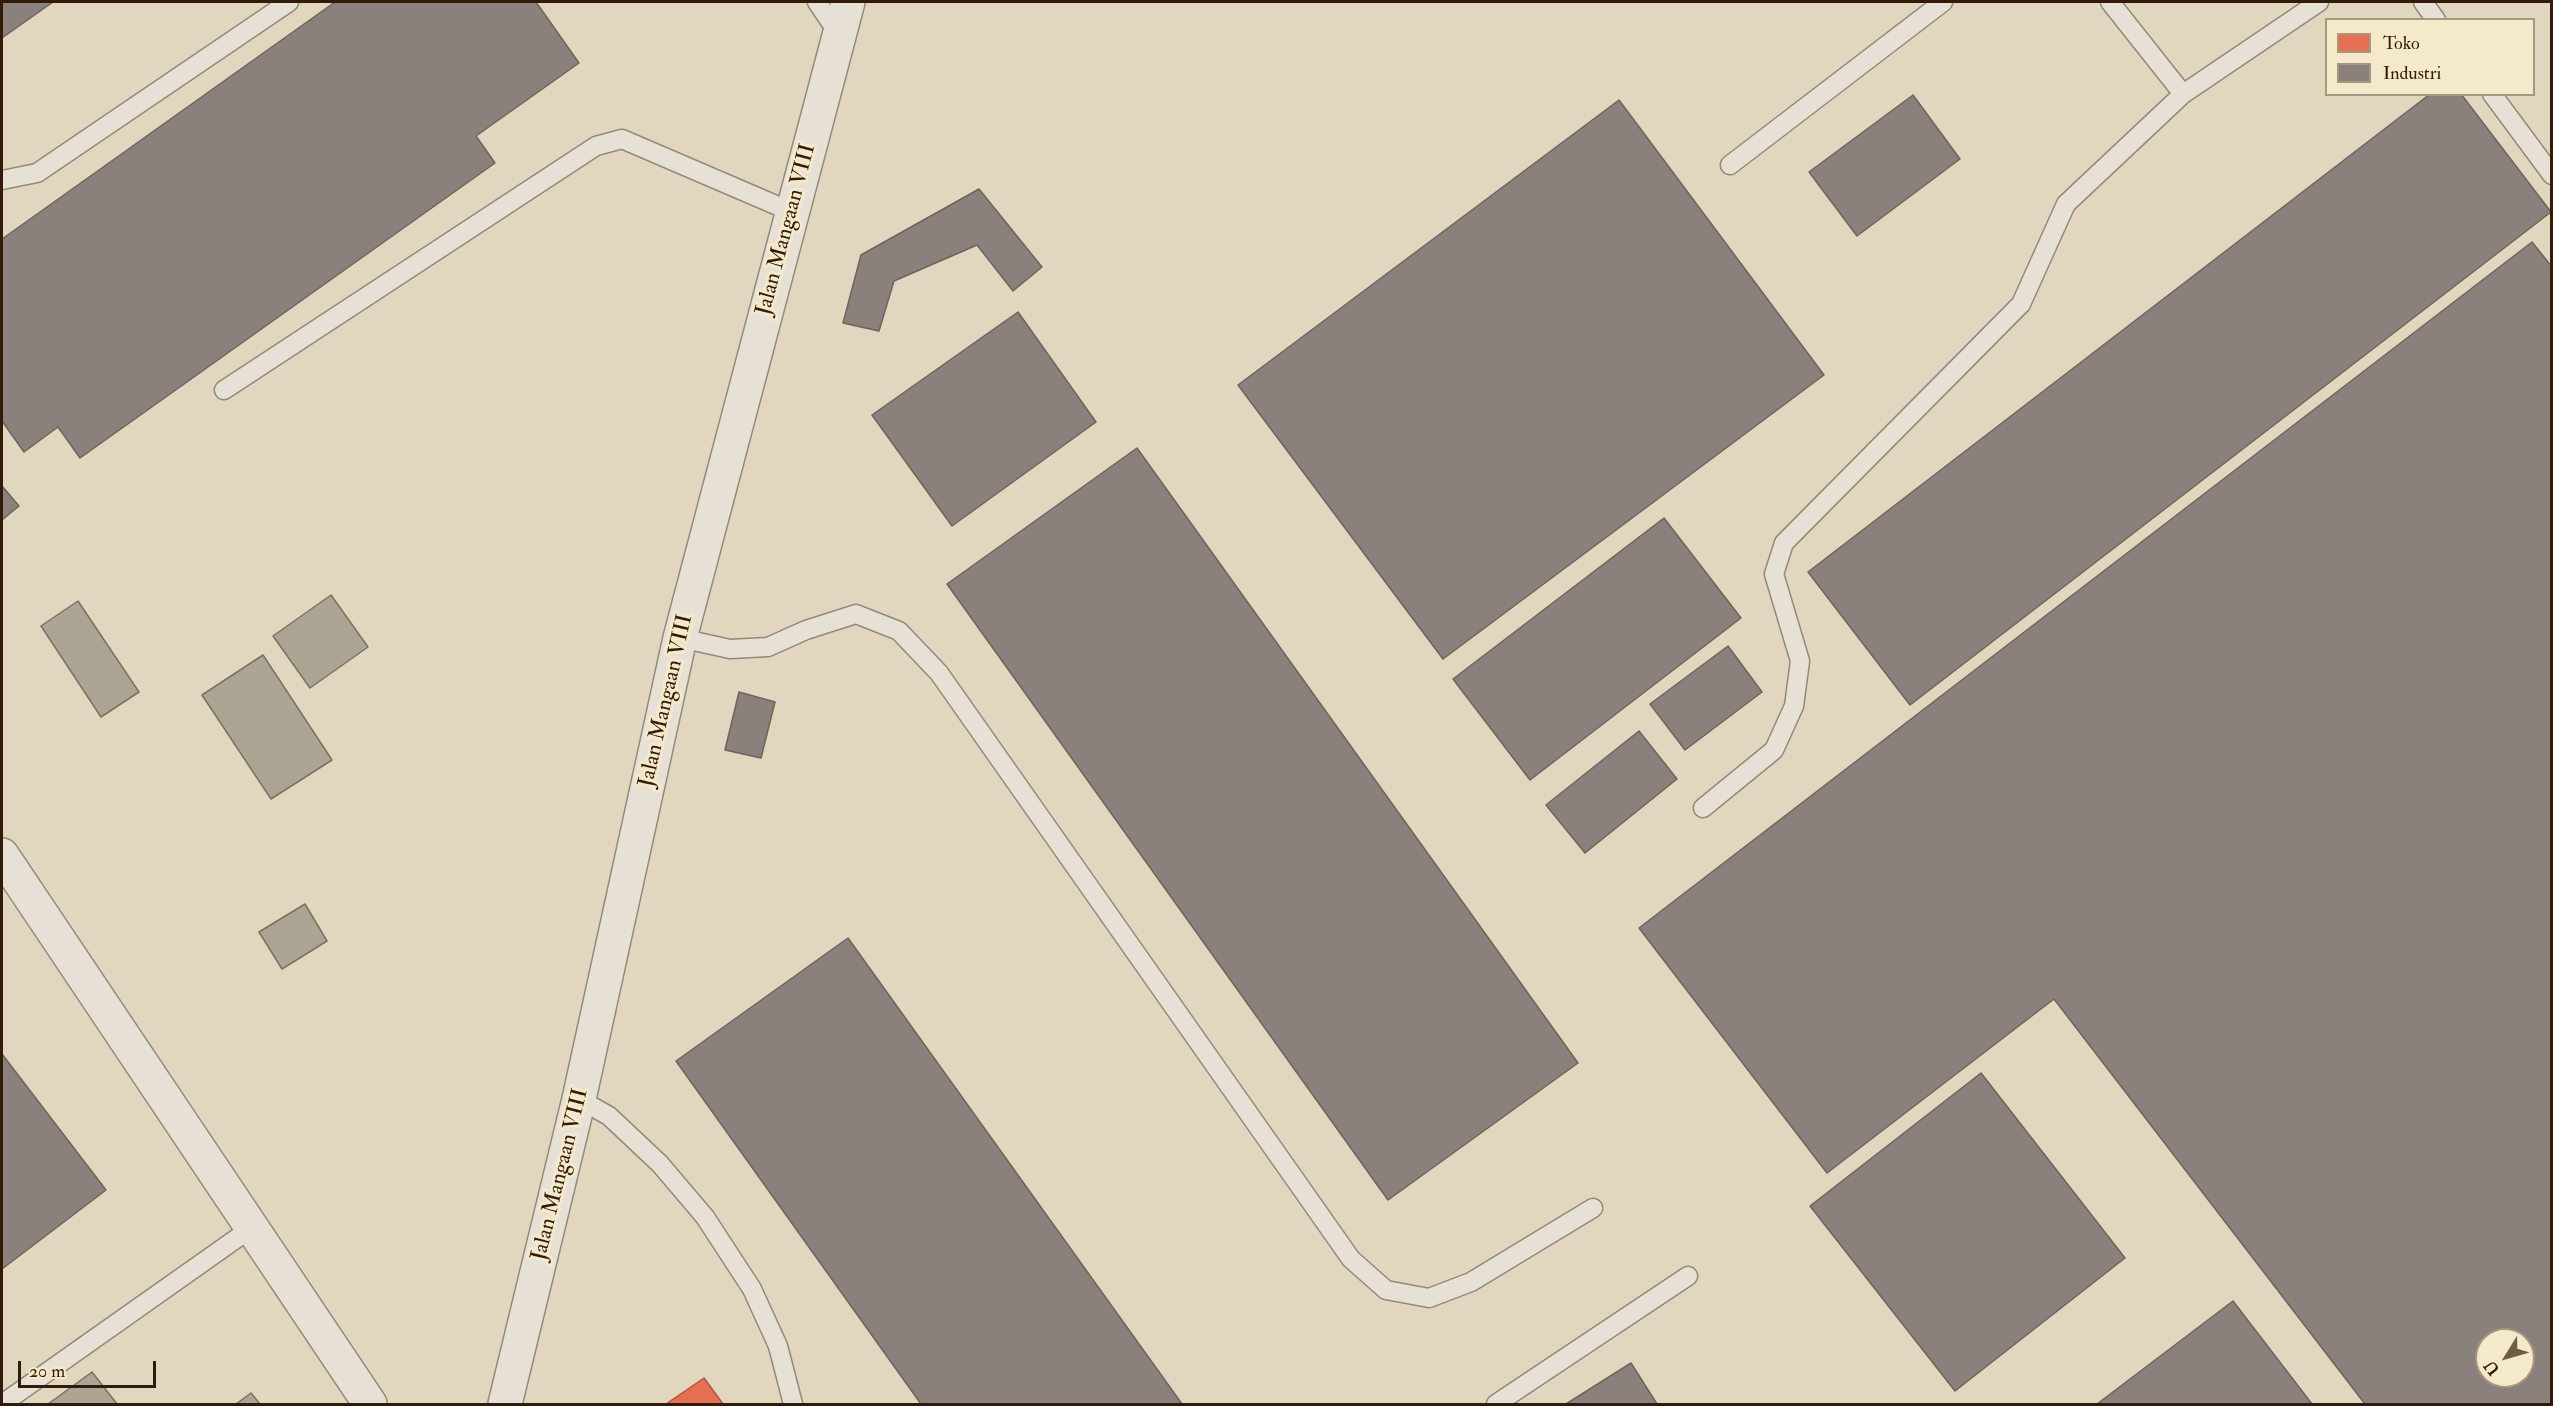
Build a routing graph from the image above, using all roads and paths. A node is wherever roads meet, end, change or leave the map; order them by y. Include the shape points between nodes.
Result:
1 (289, 2) edge
2 (817, 2) edge
3 (848, 2) edge
4 (1943, 2) edge
5 (2110, 2) edge
6 (2319, 2) edge
7 (2423, 2) edge
8 (2435, 18) edge
9 (838, 33) junction
10 (2183, 94) junction
11 (2493, 96) edge
12 (1730, 165) dead end
13 (2552, 175) edge
14 (2, 180) edge
15 (792, 212) junction
16 (224, 390) dead end
17 (680, 638) junction
18 (1703, 808) dead end
19 (2, 855) edge
20 (579, 1099) junction
21 (1593, 1208) dead end
22 (250, 1229) junction
23 (1688, 1276) dead end
24 (2, 1404) edge
25 (370, 1404) edge
26 (505, 1404) edge
27 (794, 1404) edge
28 (1496, 1404) edge

1 - 14 lane via 37,173
2 - 9 lane
3 - 9 street, Jalan Mangaan VIII
4 - 12 lane
5 - 10 lane
6 - 10 lane
7 - 8 lane
9 - 15 street, Jalan Mangaan VIII
10 - 18 lane via 2066,204 2021,304 1784,543 1774,574 1800,661 1794,706 1774,750
11 - 13 lane
15 - 16 lane via 621,139 596,146
15 - 17 street, Jalan Mangaan VIII
17 - 20 street, Jalan Mangaan VIII
17 - 21 lane via 730,649 768,647 856,614 899,631 939,673 1351,1259 1386,1290 1429,1298 1471,1282
19 - 22 street
20 - 26 street, Jalan Mangaan VIII
20 - 27 lane via 609,1116 660,1164 705,1217 752,1288 778,1346
22 - 24 lane
22 - 25 street
23 - 28 lane

